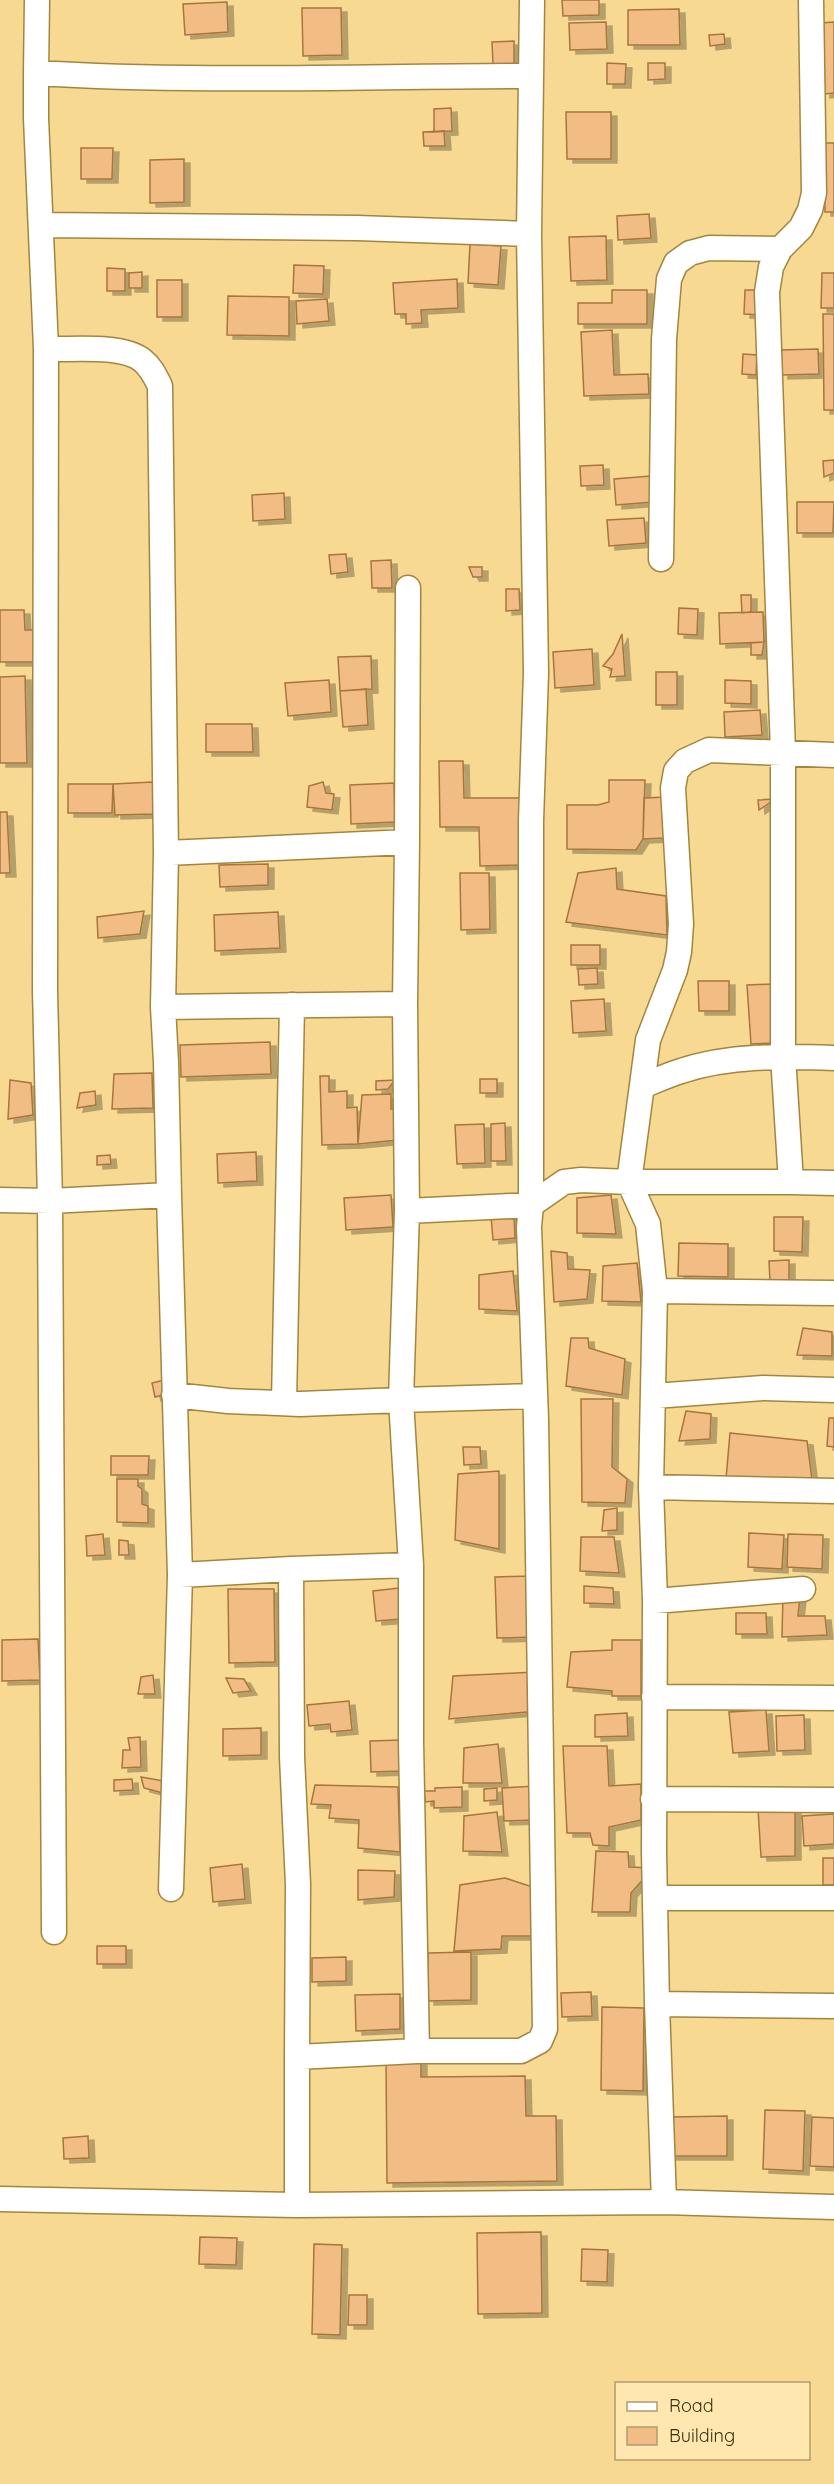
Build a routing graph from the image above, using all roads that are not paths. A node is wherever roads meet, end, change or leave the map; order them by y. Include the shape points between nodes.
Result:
1 (37, 0) edge
2 (532, 0) edge
3 (811, 0) edge
4 (36, 73) junction
5 (530, 76) junction
6 (42, 225) junction
7 (529, 234) junction
8 (780, 249) junction
9 (46, 349) junction
10 (661, 559) dead end
11 (408, 588) dead end
12 (783, 752) junction
13 (834, 755) edge
14 (407, 842) junction
15 (166, 853) junction
16 (405, 1004) junction
17 (292, 1005) junction
18 (163, 1006) junction
19 (783, 1056) junction
20 (834, 1058) edge
21 (642, 1086) junction
22 (629, 1182) junction
23 (791, 1182) junction
24 (834, 1183) edge
25 (169, 1195) junction
26 (0, 1200) edge
27 (50, 1201) junction
28 (531, 1204) junction
29 (408, 1210) junction
30 (655, 1291) junction
31 (834, 1293) edge
32 (834, 1390) edge
33 (174, 1395) junction
34 (535, 1396) junction
35 (654, 1396) junction
36 (401, 1400) junction
37 (284, 1403) junction
38 (651, 1487) junction
39 (834, 1491) edge
40 (411, 1565) junction
41 (291, 1569) junction
42 (180, 1575) junction
43 (802, 1589) dead end
44 (655, 1601) junction
45 (654, 1697) junction
46 (834, 1698) edge
47 (653, 1799) junction
48 (834, 1800) edge
49 (171, 1889) dead end
50 (656, 1898) junction
51 (834, 1898) edge
52 (54, 1932) dead end
53 (657, 2004) junction
54 (834, 2006) edge
55 (417, 2051) junction
56 (297, 2057) junction
57 (0, 2199) edge
58 (664, 2202) junction
59 (297, 2205) junction
60 (834, 2207) edge

1 - 4 street
2 - 5 street
3 - 8 street via 813,193 801,228
4 - 5 street
4 - 6 street
5 - 7 street
6 - 7 street
6 - 9 street
7 - 28 street via 536,673 531,833
8 - 10 street via 709,248 690,253 676,262 669,279 664,339
8 - 12 street via 766,292
9 - 15 street via 131,354 152,369 160,386
9 - 27 street via 45,990
11 - 14 street
12 - 13 street
12 - 19 street
12 - 21 street via 709,750 685,760 676,771 673,788 681,924 679,952 648,1040
14 - 15 street
14 - 16 street
15 - 18 street
16 - 17 street
16 - 29 street
17 - 18 street
17 - 37 street
18 - 25 street
19 - 20 street
19 - 21 street via 699,1066
19 - 23 street
21 - 22 street
22 - 23 street
22 - 28 street via 564,1182
22 - 30 street via 648,1224
23 - 24 street
25 - 27 street
25 - 33 street
26 - 27 street
27 - 52 street
28 - 29 street
28 - 34 street
29 - 36 street
30 - 31 street
30 - 35 street
32 - 35 street via 763,1388
33 - 37 street
33 - 42 street
34 - 36 street
34 - 55 street via 545,2029 540,2041 521,2051
35 - 38 street
36 - 37 street
36 - 40 street
38 - 39 street
38 - 44 street
40 - 41 street
40 - 55 street
41 - 42 street
41 - 56 street via 292,1757 298,1884
42 - 49 street
43 - 44 street
44 - 45 street
45 - 46 street
45 - 47 street
47 - 48 street
47 - 50 street
50 - 51 street
50 - 53 street
53 - 54 street
53 - 58 street
55 - 56 street
56 - 59 street
57 - 59 street
58 - 59 street
58 - 60 street

